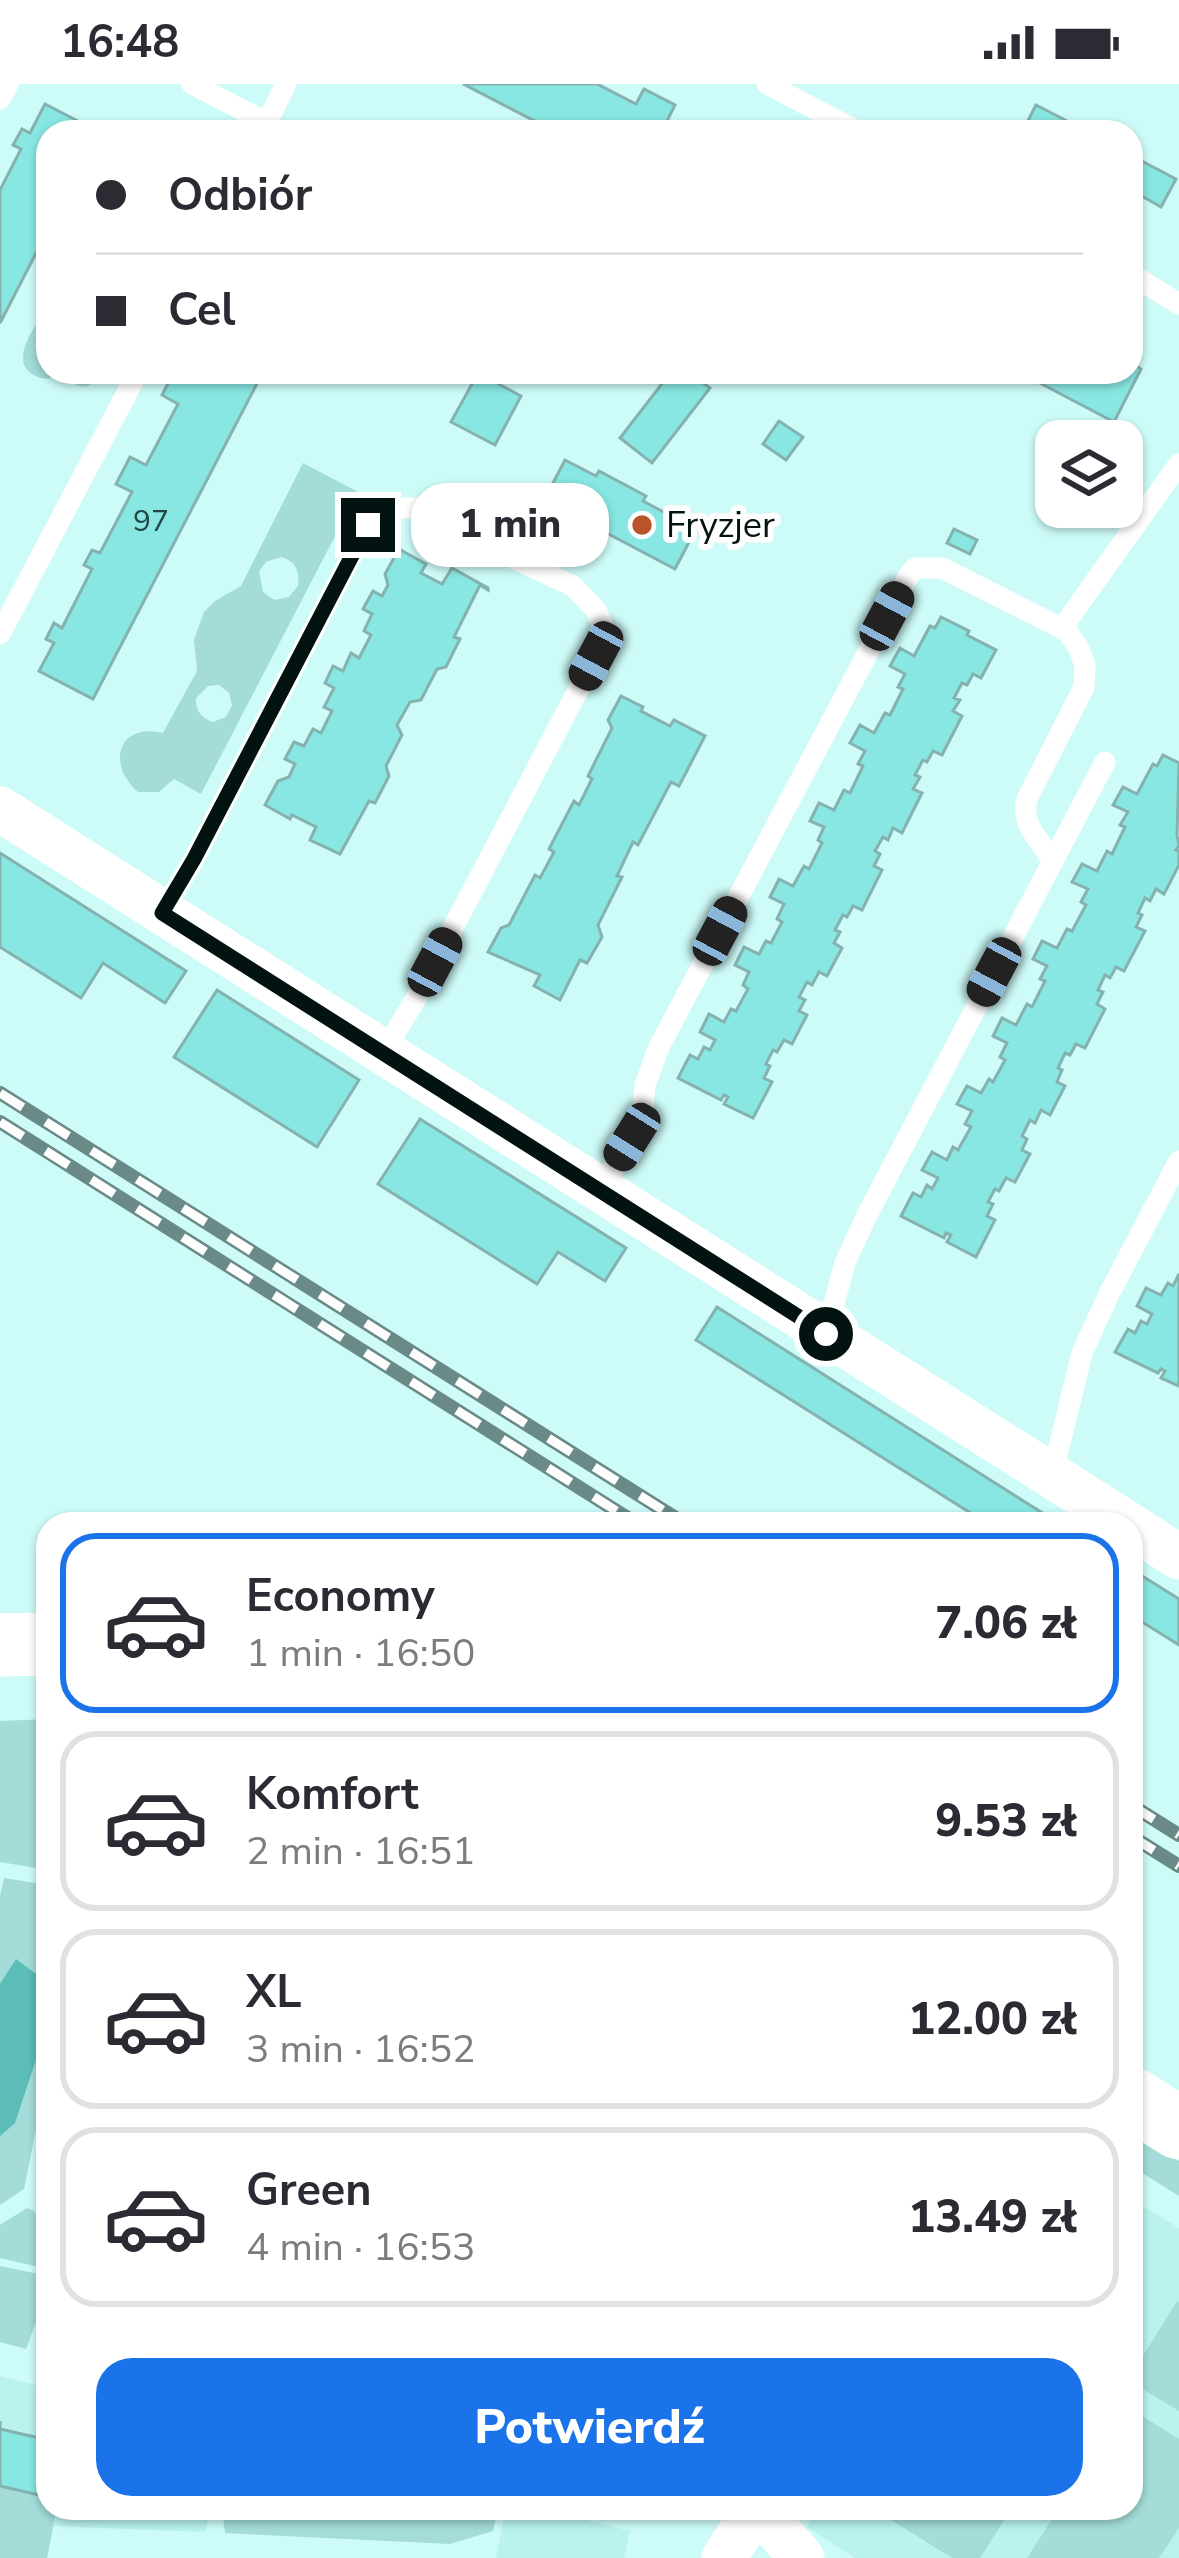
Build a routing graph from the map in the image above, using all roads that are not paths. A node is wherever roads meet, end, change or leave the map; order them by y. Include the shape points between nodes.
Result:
1 (8, 84) edge
2 (192, 84) edge
3 (286, 84) edge
4 (766, 84) edge
5 (0, 99) edge
6 (260, 120) edge
7 (268, 120) edge
8 (836, 120) edge
9 (1143, 282) edge
10 (1179, 304) edge
11 (131, 384) edge
12 (1179, 464) edge
13 (1062, 628) junction
14 (0, 634) edge
15 (1105, 762) dead end
16 (0, 809) edge
17 (1052, 861) junction
18 (162, 913) junction
19 (383, 1053) junction
20 (1179, 1161) edge
21 (599, 1191) junction
22 (826, 1334) junction
23 (1052, 1476) junction
24 (1109, 1512) edge
25 (1143, 1534) edge
26 (1179, 1556) edge
27 (36, 1644) edge
28 (0, 1645) edge
29 (1143, 2106) edge
30 (1179, 2128) edge
31 (749, 2520) edge
32 (768, 2520) edge
33 (724, 2558) edge
34 (802, 2558) edge

1 - 5 lane
2 - 6 lane
3 - 7 lane
4 - 8 lane
9 - 10 lane
11 - 14 lane
12 - 13 lane
13 - 17 lane via 1078,647 1085,680 1024,812
13 - 21 lane via 942,568 909,575 659,1046 642,1119
15 - 17 lane
16 - 18 street
17 - 22 lane via 866,1217
18 - 19 street
18 - 19 lane via 380,514 418,508 573,586 602,624 596,656
19 - 21 street
20 - 23 lane via 1082,1354
21 - 22 street
22 - 23 street
23 - 24 street
25 - 26 street
27 - 28 street
29 - 30 street
31 - 33 street
32 - 34 street

